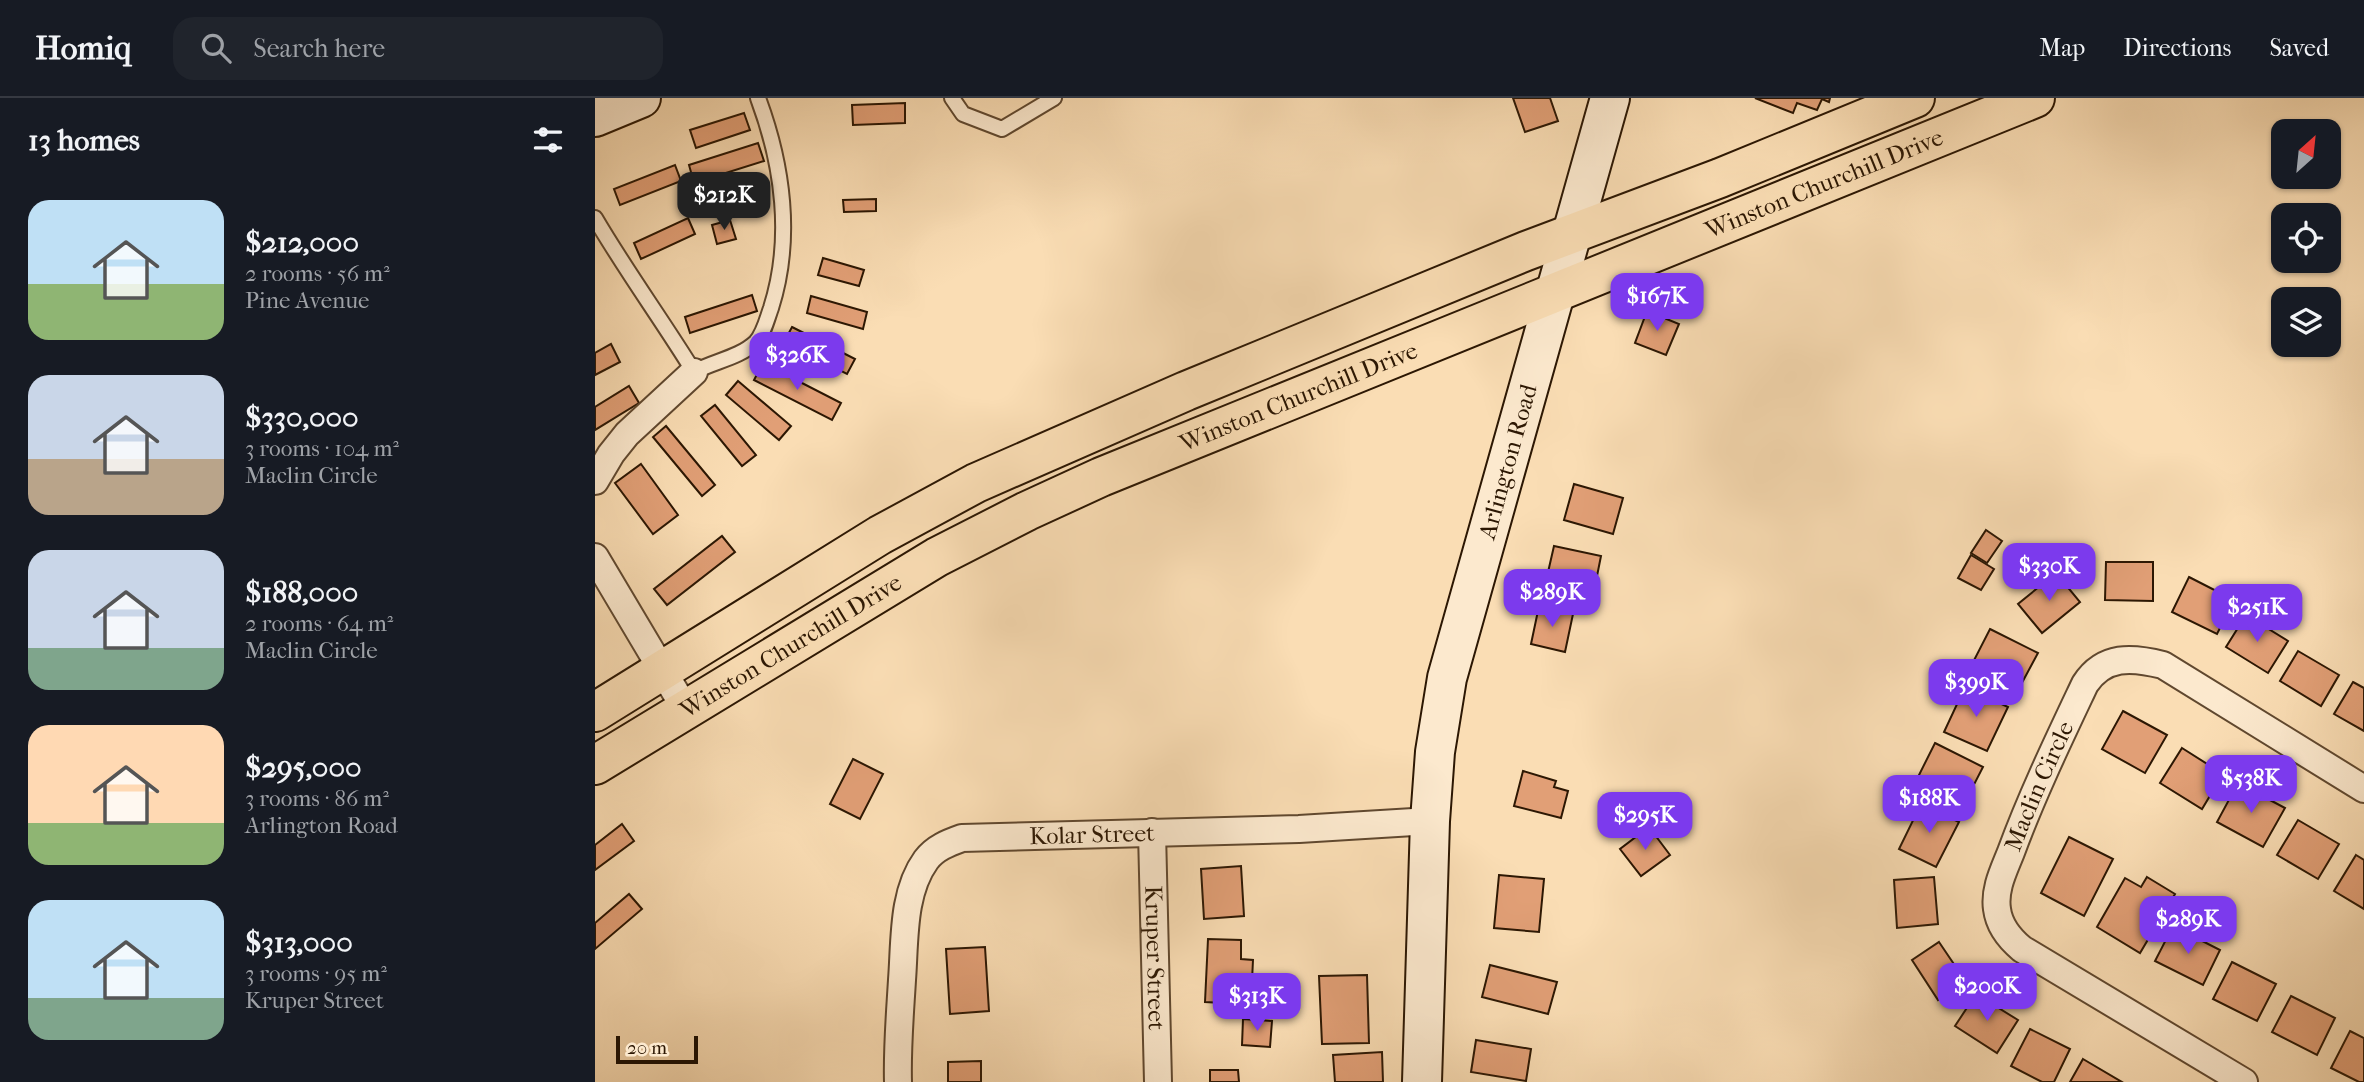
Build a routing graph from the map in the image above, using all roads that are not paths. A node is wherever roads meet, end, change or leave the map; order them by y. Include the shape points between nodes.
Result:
1 (642, 98) edge
2 (758, 98) edge
3 (952, 98) edge
4 (1054, 98) edge
5 (1610, 98) edge
6 (1915, 98) edge
7 (2035, 98) edge
8 (595, 117) edge
9 (595, 218) edge
10 (1572, 234) junction
11 (1555, 292) junction
12 (694, 372) junction
13 (595, 481) edge
14 (595, 557) edge
15 (663, 671) junction
16 (686, 710) junction
17 (595, 712) edge
18 (595, 765) edge
19 (2364, 789) edge
20 (1430, 821) junction
21 (1152, 832) junction
22 (898, 1082) edge
23 (1158, 1082) edge
24 (1422, 1082) edge
25 (2244, 1082) edge

1 - 8 street
2 - 12 lane via 777,156 783,215 783,255 776,290 758,340 745,351
3 - 4 lane via 963,114 1002,129
5 - 10 street, Arlington Road
6 - 10 highway, Winston Churchill Drive via 1865,113 1720,178
7 - 11 highway, Winston Churchill Drive
9 - 12 lane
10 - 11 street, Arlington Road
10 - 15 highway, Winston Churchill Drive via 1186,391 976,483 880,535
11 - 16 highway, Winston Churchill Drive via 1027,511 937,557
11 - 20 street, Arlington Road via 1447,678
12 - 13 street via 627,434
14 - 15 street
15 - 16 street
15 - 17 highway, Winston Churchill Drive
16 - 18 highway, Winston Churchill Drive
19 - 25 street, Maclin Circle via 2163,665 2118,659 2100,667 2085,684 2021,824 1997,891 1997,910 2013,942
20 - 21 street, Kolar Street
20 - 24 street, Arlington Road
21 - 22 street, Kolar Street via 962,838 927,858 907,912
21 - 23 street, Kruper Street

